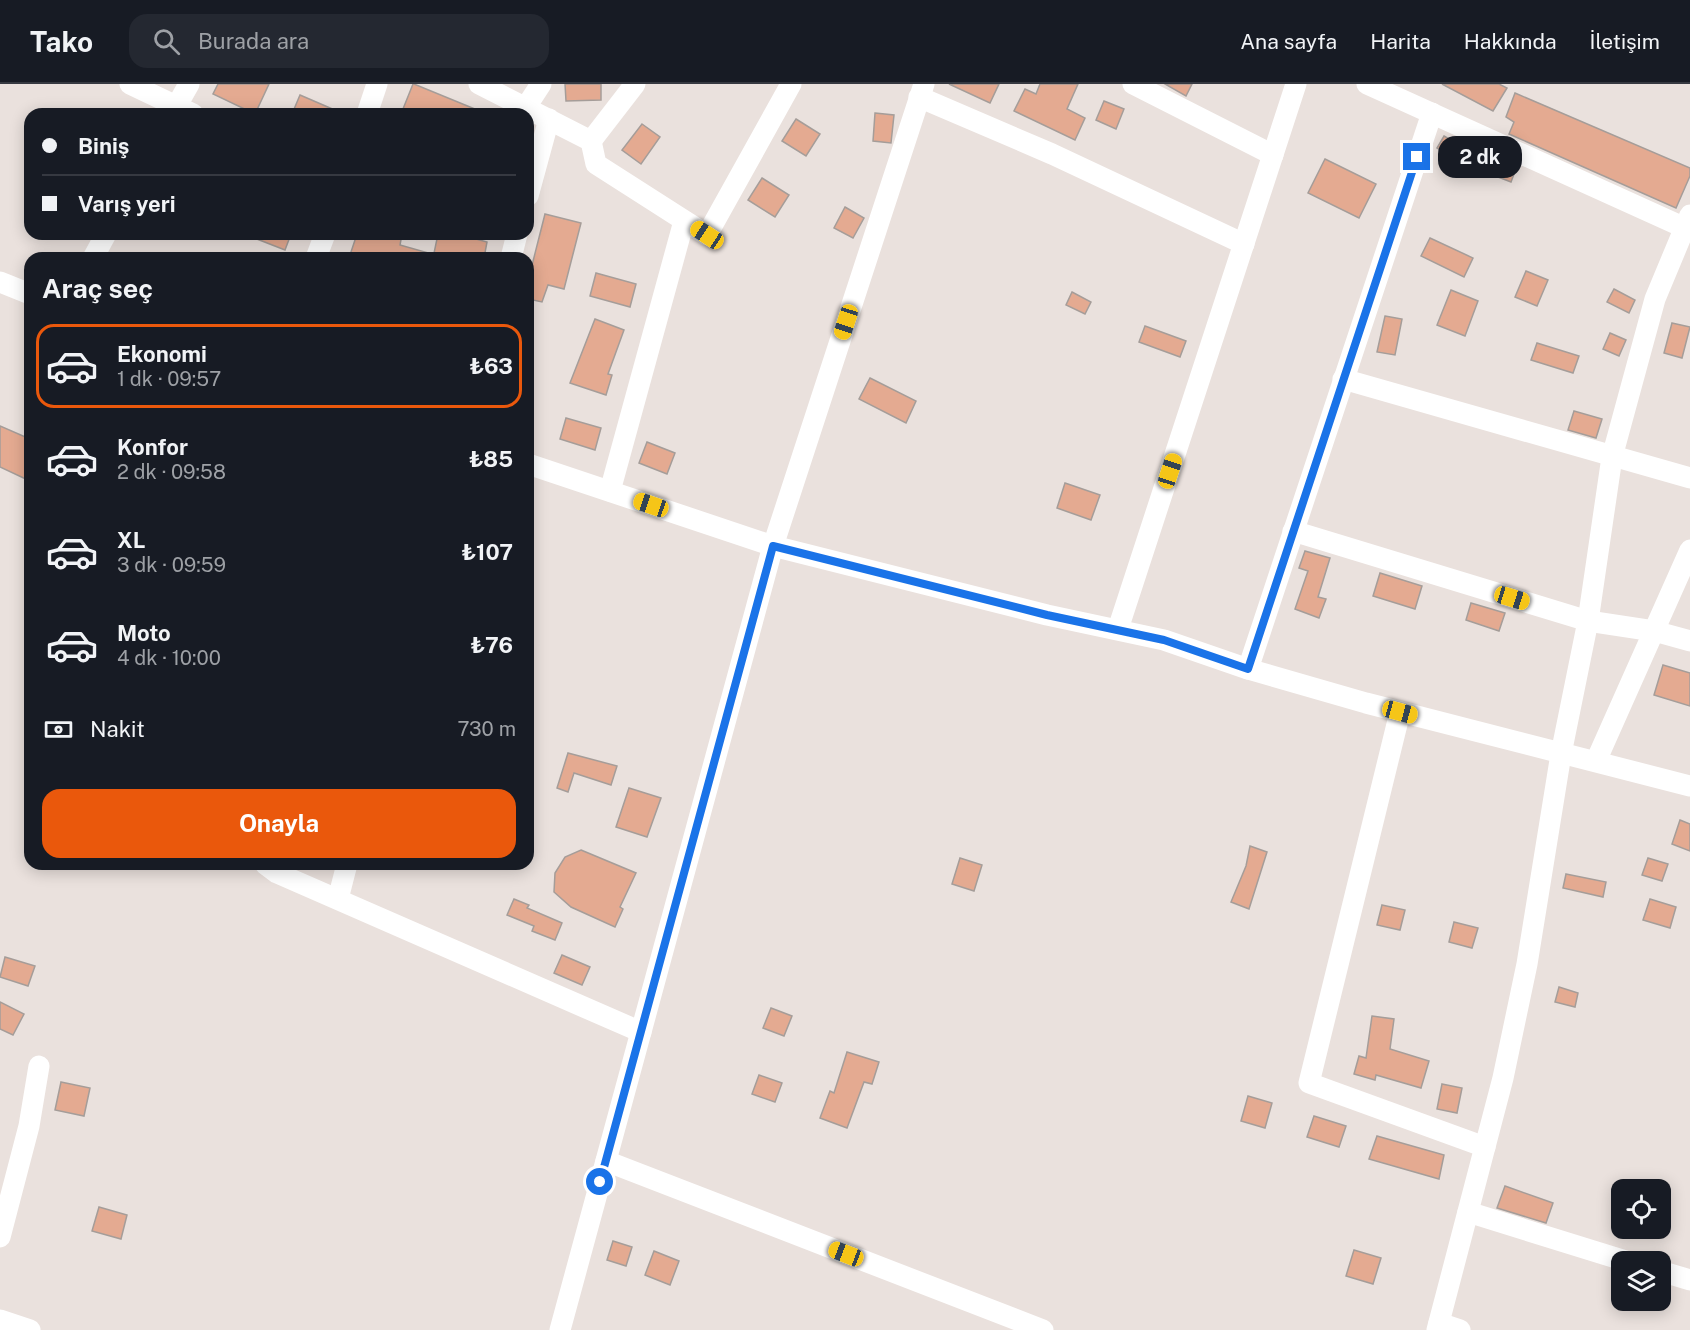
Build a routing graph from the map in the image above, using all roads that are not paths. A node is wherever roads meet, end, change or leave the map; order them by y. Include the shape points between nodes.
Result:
1 (130, 84) edge
2 (189, 84) edge
3 (377, 84) edge
4 (479, 84) edge
5 (541, 84) edge
6 (635, 84) edge
7 (791, 84) edge
8 (1133, 84) edge
9 (1296, 84) edge
10 (1368, 84) edge
11 (922, 91) edge
12 (526, 107) joint
13 (175, 108) edge
14 (182, 108) edge
15 (369, 108) edge
16 (534, 111) edge
17 (1432, 113) junction
18 (549, 119) junction
19 (591, 141) junction
20 (1273, 155) junction
21 (534, 174) edge
22 (684, 221) junction
23 (1688, 223) edge
24 (1244, 244) junction
25 (0, 282) edge
26 (24, 292) edge
27 (1342, 379) junction
28 (1612, 457) junction
29 (534, 466) edge
30 (1690, 478) edge
31 (610, 491) junction
32 (1293, 531) junction
33 (773, 546) junction
34 (1690, 550) edge
35 (1588, 621) junction
36 (1118, 629) junction
37 (1654, 631) junction
38 (1690, 641) edge
39 (1248, 669) junction
40 (1400, 712) junction
41 (1561, 753) junction
42 (1596, 761) junction
43 (1690, 786) edge
44 (273, 870) edge
45 (345, 870) edge
46 (338, 899) junction
47 (641, 1032) junction
48 (39, 1066) dead end
49 (1485, 1147) junction
50 (606, 1161) junction
51 (1468, 1212) junction
52 (0, 1237) edge
53 (1611, 1256) edge
54 (1671, 1274) edge
55 (1690, 1280) edge
56 (0, 1320) edge
57 (1438, 1326) edge
58 (30, 1330) edge
59 (560, 1330) edge
60 (1043, 1330) edge
61 (1460, 1330) edge

1 - 13 street
2 - 14 street
3 - 15 street
4 - 12 street
5 - 12 street
6 - 19 street
7 - 22 street via 707,235
8 - 20 street
9 - 20 street
10 - 17 street
11 - 24 street
11 - 33 street
16 - 18 street
17 - 23 street
17 - 27 street
18 - 19 street
18 - 21 street
19 - 22 street via 596,164
20 - 24 street
22 - 31 street
23 - 28 street via 1654,299
24 - 36 street
25 - 26 street
27 - 28 street
27 - 32 street
28 - 30 street
28 - 35 street
29 - 31 street
31 - 33 street
32 - 35 street
32 - 39 street
33 - 36 street
33 - 47 street
34 - 37 street
35 - 37 street
35 - 41 street
36 - 39 street via 1164,640
37 - 38 street
37 - 42 street
39 - 40 street
40 - 41 street
40 - 49 street via 1309,1083
41 - 42 street
41 - 49 street via 1527,964
42 - 43 street
44 - 46 street
45 - 46 street
46 - 47 street
47 - 50 street
48 - 52 street via 24,1147
49 - 51 street
50 - 59 street
50 - 60 street
51 - 53 street
51 - 57 street
54 - 55 street
56 - 58 street
57 - 61 street

